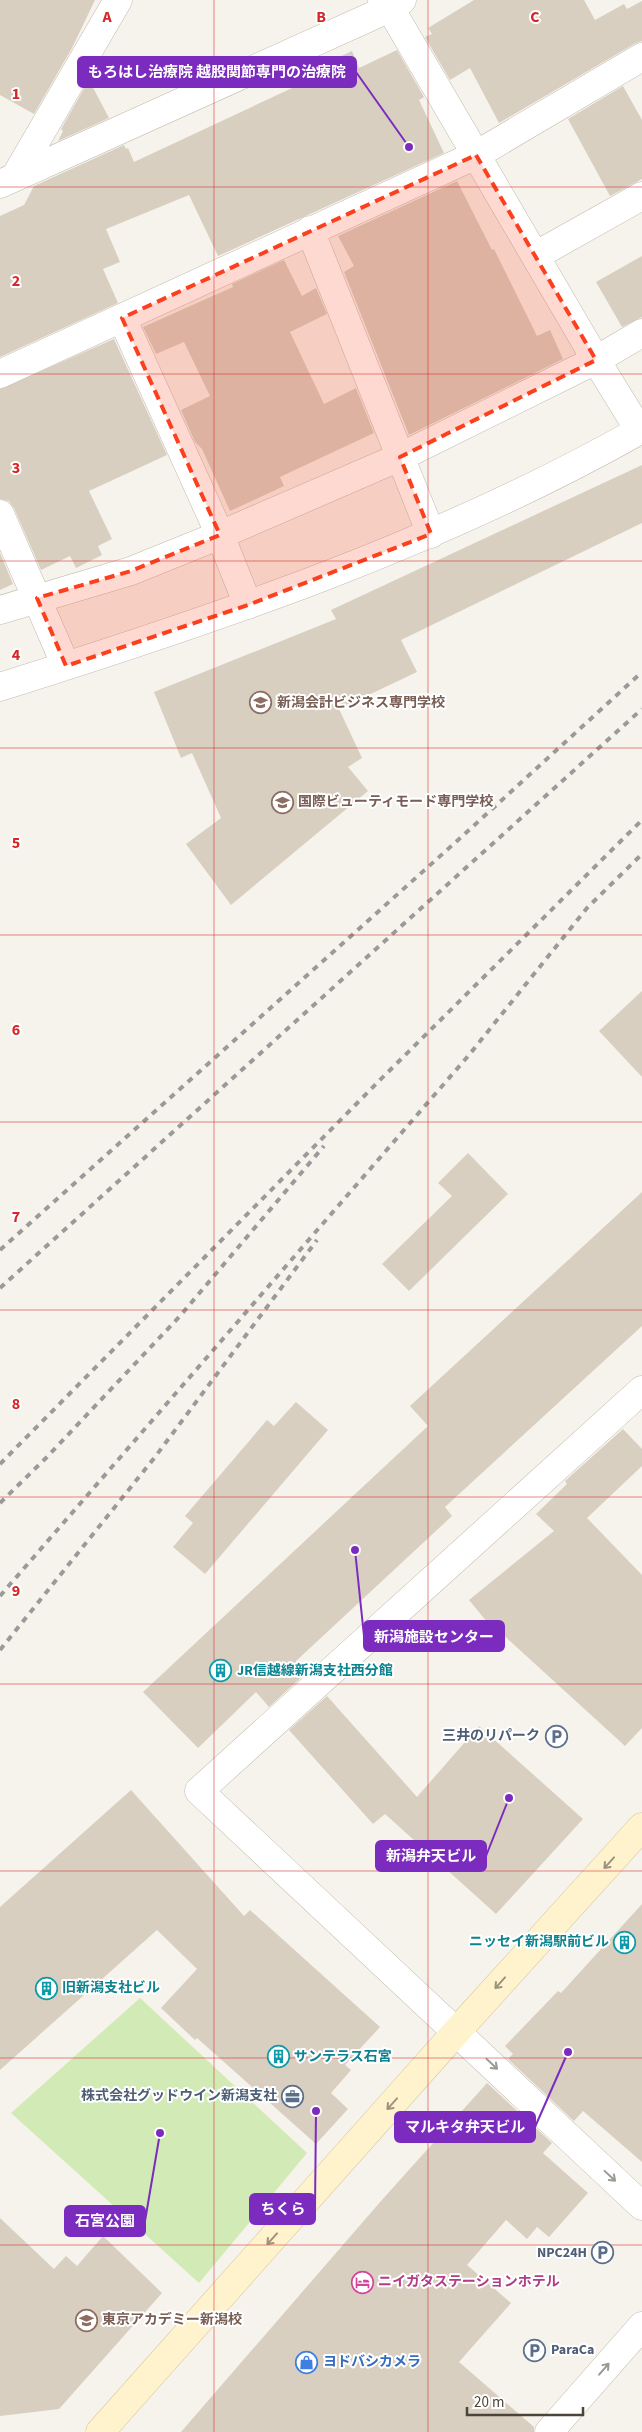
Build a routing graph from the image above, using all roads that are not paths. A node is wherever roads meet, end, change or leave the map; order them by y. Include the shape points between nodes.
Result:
1 (118, 0) edge
2 (391, 3) edge
3 (642, 57) edge
4 (476, 155) junction
5 (8, 180) edge
6 (642, 196) edge
7 (310, 230) junction
8 (535, 256) junction
9 (122, 318) junction
10 (642, 333) edge
11 (596, 360) junction
12 (0, 374) edge
13 (640, 429) edge
14 (400, 457) junction
15 (0, 514) edge
16 (220, 534) junction
17 (431, 534) junction
18 (37, 598) junction
19 (248, 605) junction
20 (0, 610) edge
21 (66, 666) junction
22 (0, 687) edge
23 (638, 1400) edge
24 (642, 1827) edge
25 (457, 2031) junction
26 (642, 2206) edge
27 (642, 2326) edge
28 (100, 2432) edge
29 (549, 2432) edge

1 - 5 street
2 - 4 street
2 - 5 street
3 - 4 street
4 - 7 street
4 - 8 street
6 - 8 street
7 - 9 street
7 - 14 street
8 - 11 street
9 - 12 street
9 - 16 street
10 - 11 street
11 - 13 street
11 - 14 street
13 - 17 street via 540,483
14 - 16 street
14 - 17 street
15 - 18 street
16 - 18 street via 131,571
16 - 19 street
17 - 19 street
18 - 20 street
18 - 21 street
19 - 21 street
21 - 22 street
23 - 25 street via 199,1791
24 -> 25 street
25 -> 26 street
25 -> 28 street
29 -> 27 street

